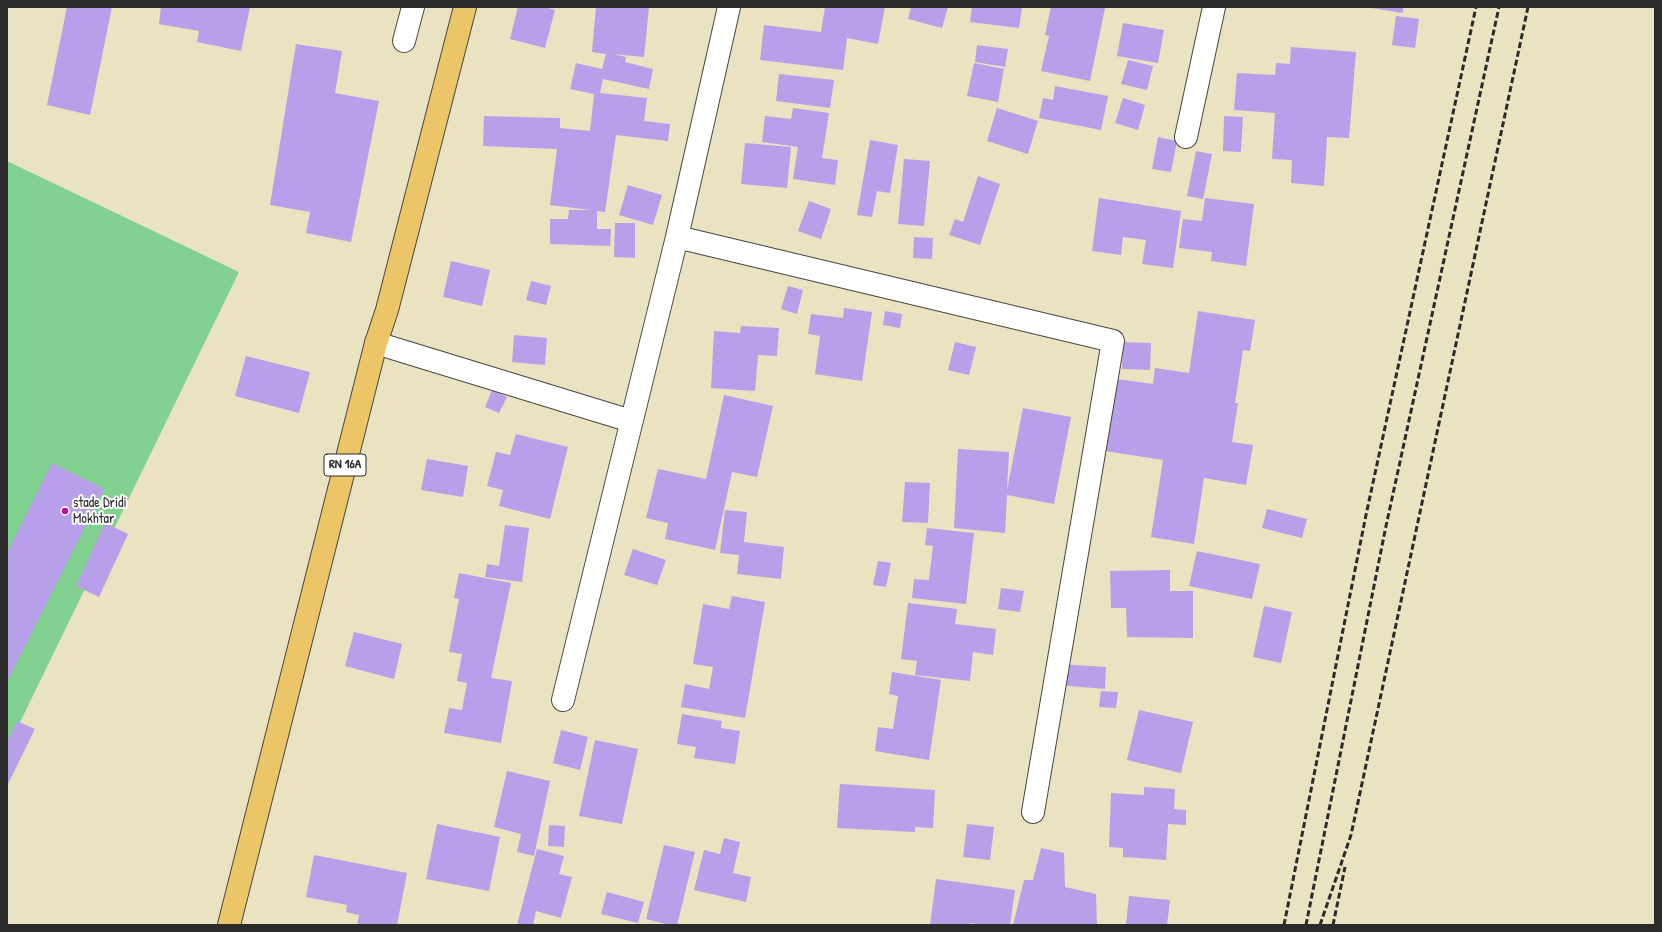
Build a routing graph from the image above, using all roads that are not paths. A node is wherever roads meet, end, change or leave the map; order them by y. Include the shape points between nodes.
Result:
1 (413, 7) edge
2 (465, 7) edge
3 (730, 7) edge
4 (1214, 7) edge
5 (404, 41) dead end
6 (1186, 137) dead end
7 (677, 237) junction
8 (376, 344) junction
9 (631, 421) junction
10 (563, 700) dead end
11 (1033, 812) dead end
12 (229, 925) edge

1 - 5 street
2 - 8 main road, RN 16A
3 - 7 street
4 - 6 street
7 - 9 street
7 - 11 street via 1113,341
8 - 9 street
8 - 12 main road, RN 16A
9 - 10 street

